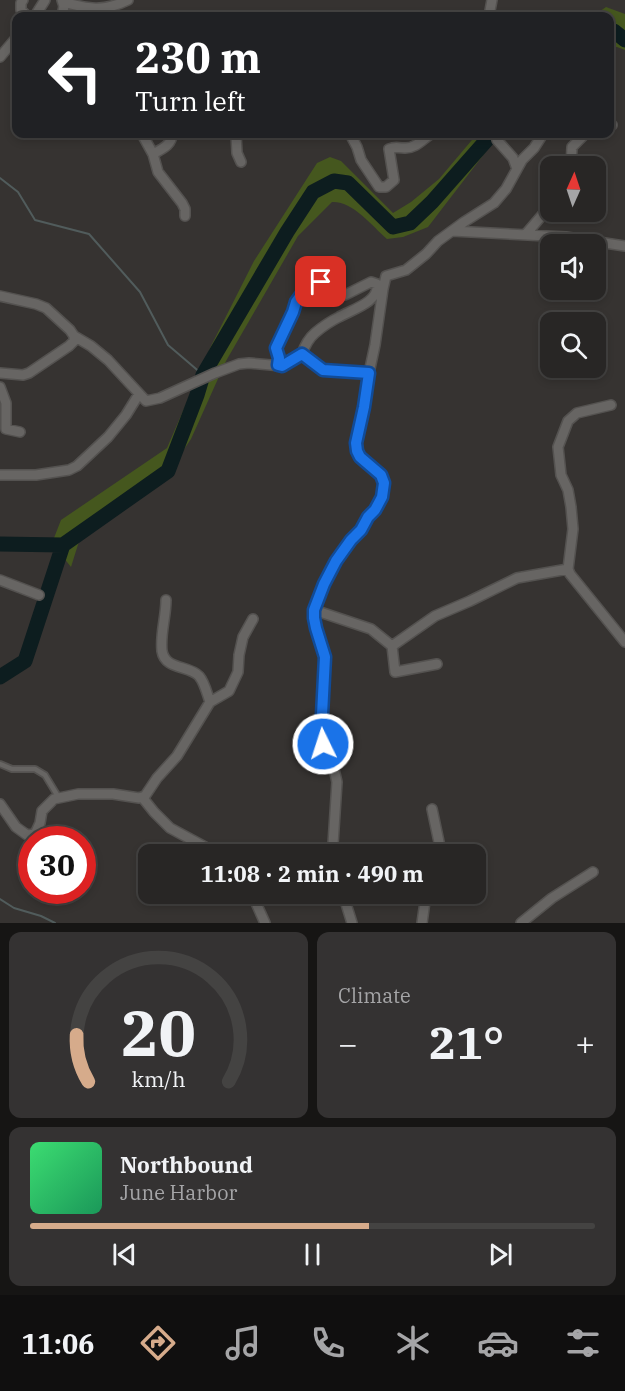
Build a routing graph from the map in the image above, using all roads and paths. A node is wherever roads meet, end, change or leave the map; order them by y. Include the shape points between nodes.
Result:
1 (128, 0) edge
2 (63, 1) edge
3 (12, 43) edge
4 (0, 57) edge
5 (144, 138) edge
6 (172, 138) edge
7 (236, 138) edge
8 (352, 138) edge
9 (426, 138) edge
10 (497, 138) edge
11 (540, 138) edge
12 (580, 138) edge
13 (153, 154) junction
14 (572, 156) edge
15 (241, 162) dead end
16 (517, 169) junction
17 (185, 216) dead end
18 (540, 218) edge
19 (452, 231) junction
20 (526, 234) junction
21 (625, 246) edge
22 (0, 296) edge
23 (74, 336) junction
24 (302, 354) junction
25 (278, 365) junction
26 (0, 373) edge
27 (369, 373) junction
28 (0, 387) edge
29 (139, 394) junction
30 (611, 405) dead end
31 (20, 432) dead end
32 (3, 433) edge
33 (0, 475) edge
34 (568, 569) junction
35 (0, 580) edge
36 (39, 595) dead end
37 (166, 600) dead end
38 (314, 610) junction
39 (253, 619) dead end
40 (625, 642) edge
41 (392, 646) junction
42 (437, 664) dead end
43 (210, 702) junction
44 (0, 764) edge
45 (142, 797) junction
46 (59, 798) junction
47 (0, 804) edge
48 (432, 809) dead end
49 (200, 844) edge
50 (333, 844) edge
51 (439, 844) edge
52 (593, 872) dead end
53 (256, 904) edge
54 (346, 904) edge
55 (425, 904) edge
56 (265, 923) edge
57 (351, 923) edge
58 (422, 923) edge
59 (521, 923) edge

1 - 2 street via 102,9
3 - 4 street
5 - 13 street
6 - 13 street
7 - 15 street
8 - 9 street via 379,187 394,180 389,149 417,145
10 - 16 street
11 - 16 street
12 - 14 street via 572,147
13 - 17 street via 158,172 182,202
16 - 19 street via 494,202
18 - 20 street
19 - 20 street
19 - 27 street via 406,270 386,276
20 - 21 street
22 - 23 street via 46,308
23 - 26 street via 69,346 29,373
23 - 29 street via 108,360
24 - 25 street
24 - 25 street via 306,342 316,332 374,297 377,284 371,282 345,295 321,282 309,284 296,302 276,348
24 - 27 street via 323,370
25 - 29 street via 239,364 160,398 146,401
27 - 38 street via 356,443 360,457 381,475 382,497 336,561
28 - 32 street via 6,403
29 - 33 street via 108,437 77,466 36,475
30 - 34 street via 577,413 568,421 558,447 573,528
31 - 32 street
34 - 40 street
34 - 41 street via 517,578 435,616
35 - 36 street
37 - 43 street via 162,654 170,664 196,674
38 - 41 street via 371,629
38 - 50 street via 325,657 321,734 337,782
39 - 43 street via 241,644 235,681 229,691
41 - 42 street via 394,672
43 - 45 street via 177,756
44 - 46 lane via 45,775
45 - 46 street via 78,794
45 - 49 street via 170,828
46 - 47 street via 42,811 35,834 27,835 16,827
48 - 51 street
52 - 59 street
53 - 56 street
54 - 57 street
55 - 58 street

